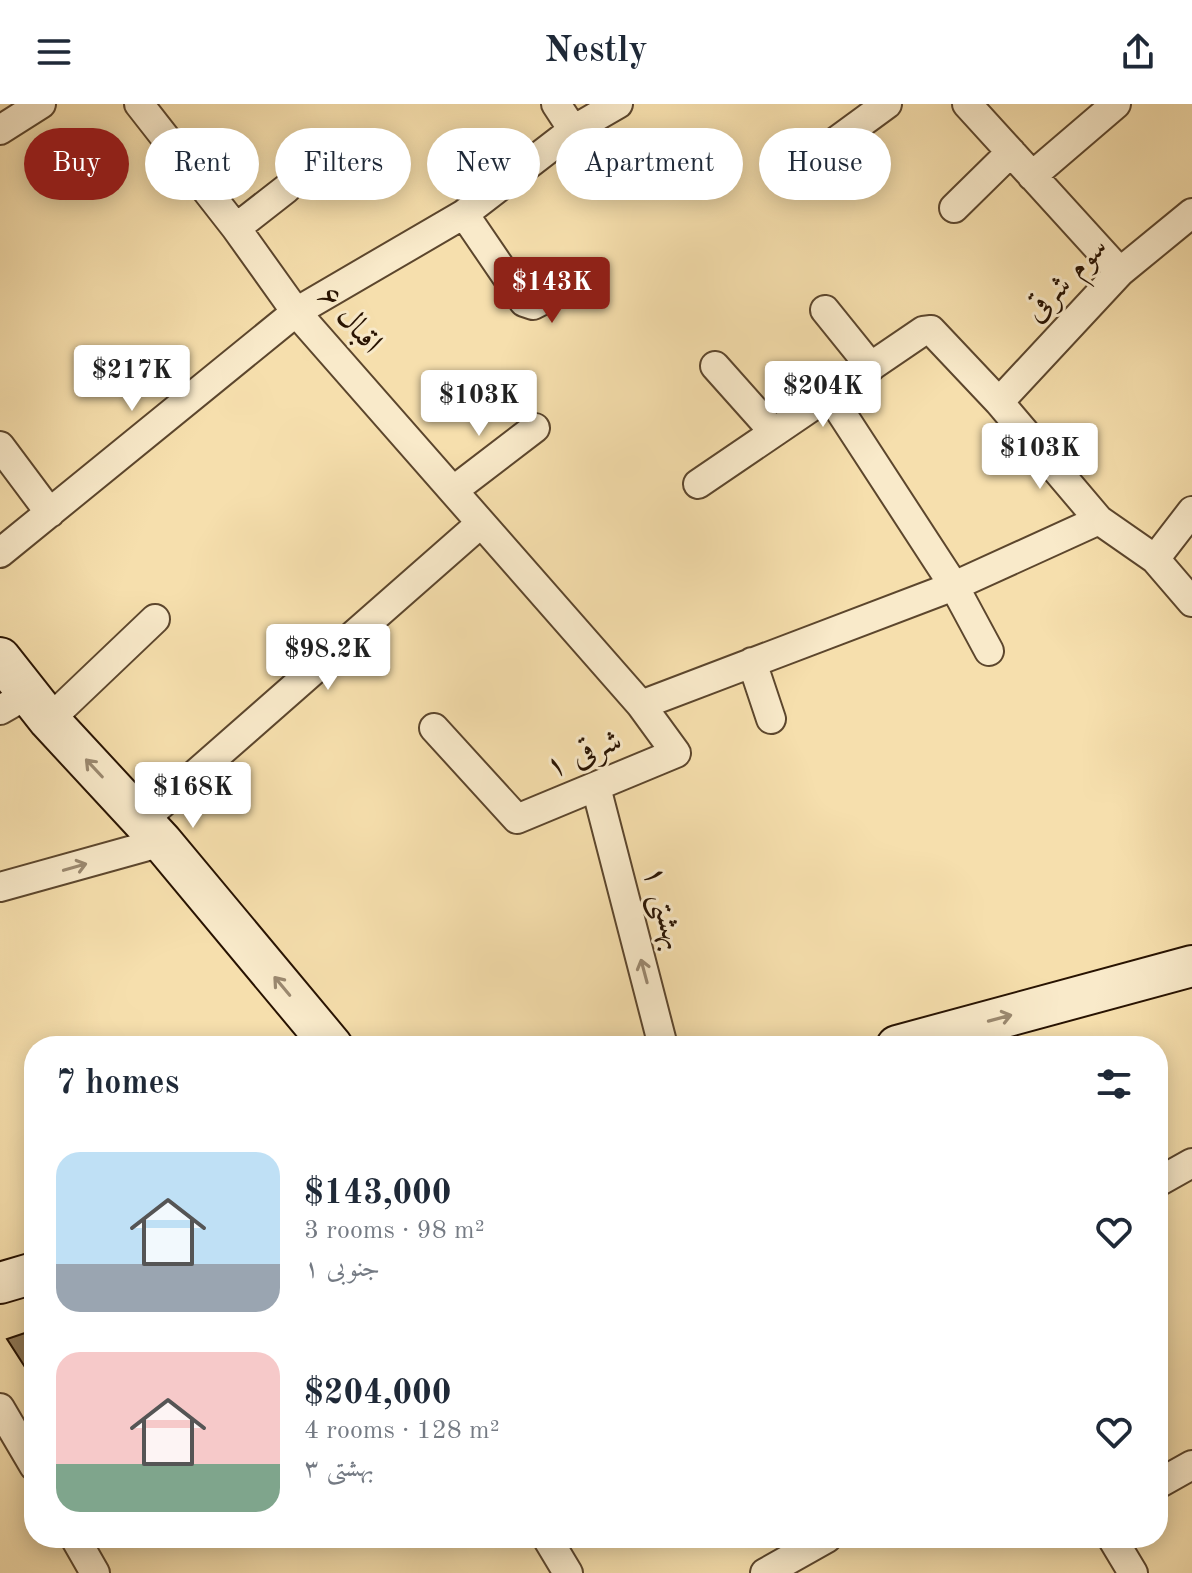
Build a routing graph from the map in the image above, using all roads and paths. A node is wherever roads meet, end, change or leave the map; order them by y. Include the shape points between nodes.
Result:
1 (41, 104) edge
2 (139, 104) edge
3 (556, 104) edge
4 (618, 104) edge
5 (887, 104) edge
6 (967, 104) edge
7 (1116, 104) edge
8 (572, 128) edge
9 (576, 128) edge
10 (854, 128) edge
11 (0, 130) edge
12 (556, 143) edge
13 (1011, 152) junction
14 (1032, 176) junction
15 (275, 198) edge
16 (954, 208) dead end
17 (1192, 213) edge
18 (464, 214) junction
19 (236, 228) junction
20 (1120, 272) junction
21 (564, 289) dead end
22 (825, 310) dead end
23 (296, 312) junction
24 (715, 366) dead end
25 (871, 367) junction
26 (829, 394) junction
27 (999, 402) junction
28 (535, 428) dead end
29 (773, 431) junction
30 (0, 446) edge
31 (698, 484) dead end
32 (454, 490) junction
33 (1192, 511) edge
34 (50, 513) junction
35 (1099, 520) junction
36 (480, 524) junction
37 (0, 553) edge
38 (1155, 559) junction
39 (954, 586) junction
40 (1192, 602) edge
41 (155, 619) dead end
42 (989, 651) dead end
43 (0, 658) edge
44 (752, 662) junction
45 (641, 705) junction
46 (26, 708) edge
47 (771, 719) dead end
48 (434, 728) dead end
49 (676, 753) joint
50 (596, 787) junction
51 (152, 832) junction
52 (0, 887) edge
53 (1192, 966) edge
54 (324, 1036) edge
55 (660, 1036) edge
56 (934, 1036) edge
57 (1192, 1163) edge
58 (1168, 1176) edge
59 (24, 1276) edge
60 (0, 1283) edge
61 (0, 1408) edge
62 (24, 1449) edge
63 (1192, 1465) edge
64 (1168, 1478) edge
65 (81, 1548) edge
66 (553, 1548) edge
67 (809, 1548) edge
68 (1118, 1548) edge
69 (95, 1573) edge
70 (568, 1573) edge
71 (765, 1573) edge
72 (1133, 1573) edge

1 - 11 street
2 - 19 street, اقبال ۶
3 - 8 street
4 - 9 street
5 - 10 street
6 - 13 street
7 - 14 street
12 - 18 street
13 - 14 street
13 - 16 street
14 - 20 street
15 - 19 street
17 - 20 street, سوم شرقی
18 - 21 street via 528,305
18 - 23 street
19 - 23 street, اقبال ۶
20 - 27 street, سوم شرقی
22 - 25 street
23 - 32 street, اقبال ۶
23 - 34 street
24 - 29 street
25 - 26 street
25 - 27 street via 931,330
26 - 29 street
26 - 39 street
27 - 35 street
28 - 32 street
29 - 31 street
30 - 34 street
32 - 36 street, اقبال ۶
33 - 38 street
34 - 37 street
35 - 38 street
35 - 39 street
36 - 45 street, اقبال ۶
36 - 51 street
38 - 40 street
39 - 42 street
39 - 44 street
41 - 46 street
43 - 46 main road
44 - 45 street
44 - 47 street
45 - 49 street, اقبال ۶
51 -> 46 main road
48 - 50 street, شرقی ۱ via 517,819
49 - 50 street, شرقی ۱
55 -> 50 street, بهشتی ۱
52 -> 51 street
54 -> 51 main road
56 -> 53 main road
57 - 58 street
59 - 60 main road
61 - 62 street
63 - 64 street
65 - 69 street
66 - 70 street
67 - 71 street
68 - 72 street

